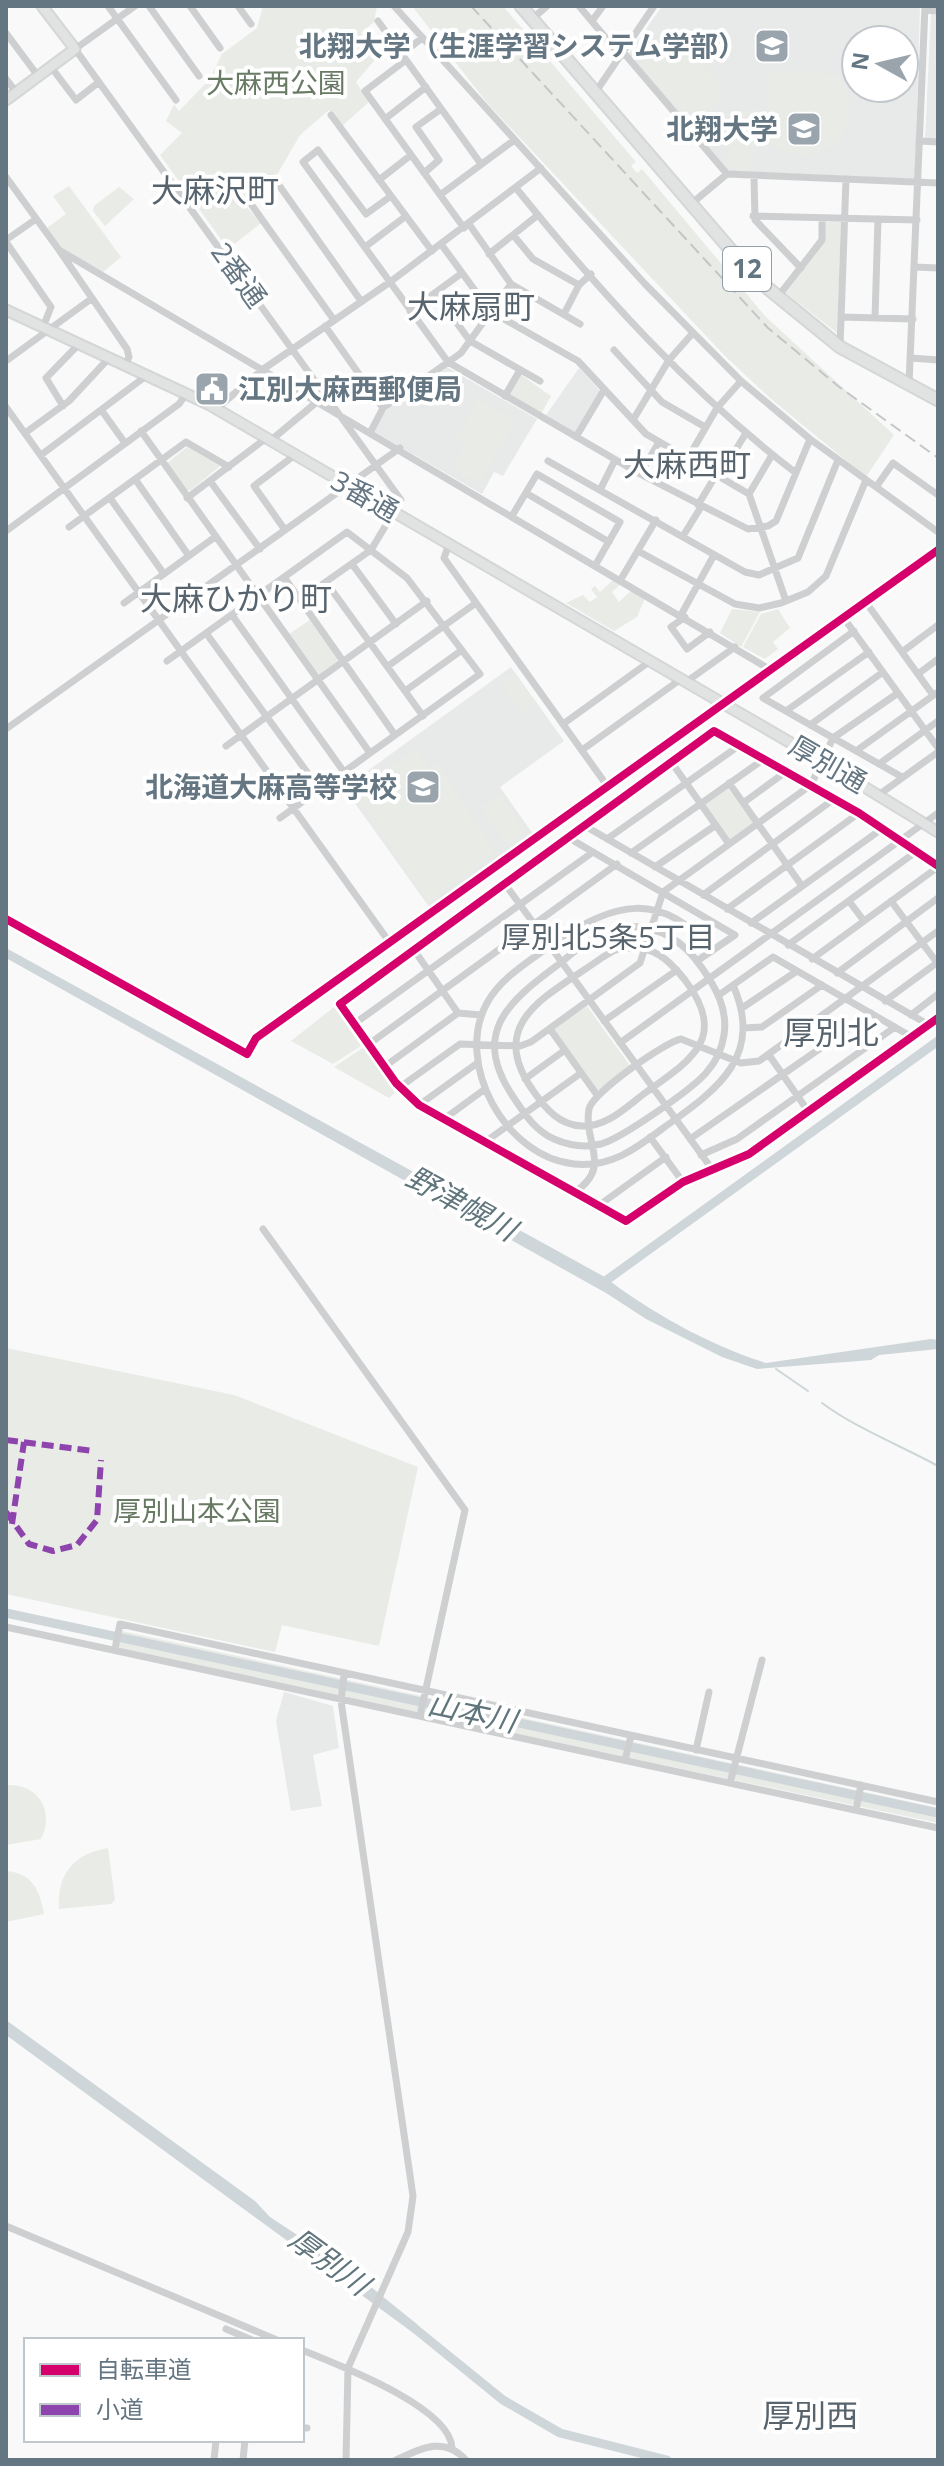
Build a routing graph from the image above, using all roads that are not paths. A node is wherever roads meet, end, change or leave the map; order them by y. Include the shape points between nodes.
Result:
1 (42, 6) edge
2 (108, 6) edge
3 (135, 6) edge
4 (149, 6) edge
5 (190, 6) edge
6 (238, 6) edge
7 (394, 6) edge
8 (521, 6) edge
9 (547, 6) edge
10 (579, 6) edge
11 (603, 6) edge
12 (654, 6) edge
13 (925, 8) edge
14 (938, 11) edge
15 (117, 19) junction
16 (532, 19) junction
17 (378, 21) dead end
18 (592, 21) junction
19 (251, 24) dead end
20 (6, 33) edge
21 (422, 38) junction
22 (220, 48) dead end
23 (75, 49) junction
24 (622, 54) junction
25 (404, 57) junction
26 (51, 67) junction
27 (38, 76) junction
28 (199, 76) dead end
29 (6, 79) edge
30 (99, 82) junction
31 (426, 87) junction
32 (16, 92) junction
33 (595, 93) junction
34 (6, 100) edge
35 (176, 100) dead end
36 (441, 109) junction
37 (331, 115) dead end
38 (385, 119) junction
39 (513, 141) junction
40 (920, 141) junction
41 (938, 142) edge
42 (411, 155) junction
43 (481, 164) junction
44 (541, 168) junction
45 (424, 173) junction
46 (727, 174) junction
47 (754, 176) junction
48 (6, 177) edge
49 (846, 179) junction
50 (379, 180) junction
51 (276, 181) dead end
52 (918, 182) junction
53 (938, 183) edge
54 (516, 188) junction
55 (440, 195) junction
56 (391, 196) junction
57 (251, 204) dead end
58 (691, 204) junction
59 (538, 215) junction
60 (406, 216) junction
61 (753, 216) junction
62 (822, 218) junction
63 (844, 218) junction
64 (36, 219) junction
65 (878, 219) junction
66 (917, 220) junction
67 (466, 226) junction
68 (514, 236) junction
69 (6, 241) edge
70 (441, 244) junction
71 (365, 247) junction
72 (59, 250) junction
73 (432, 251) junction
74 (489, 254) junction
75 (915, 267) junction
76 (801, 268) junction
77 (938, 268) edge
78 (462, 273) junction
79 (591, 274) junction
80 (390, 282) junction
81 (511, 284) junction
82 (579, 285) junction
83 (435, 293) junction
84 (777, 298) junction
85 (91, 299) junction
86 (361, 301) junction
87 (6, 310) edge
88 (410, 311) junction
89 (490, 311) junction
90 (564, 314) junction
91 (841, 317) junction
92 (875, 318) junction
93 (913, 319) junction
94 (334, 320) junction
95 (580, 324) dead end
96 (325, 326) junction
97 (46, 328) junction
98 (692, 334) junction
99 (470, 341) junction
100 (79, 344) junction
101 (840, 347) junction
102 (292, 348) junction
103 (614, 350) dead end
104 (109, 358) junction
105 (911, 358) junction
106 (669, 360) junction
107 (938, 360) edge
108 (6, 361) edge
109 (448, 362) junction
110 (125, 365) junction
111 (262, 370) junction
112 (520, 370) junction
113 (146, 376) junction
114 (540, 381) dead end
115 (741, 381) junction
116 (908, 387) junction
117 (651, 389) junction
118 (604, 390) junction
119 (186, 394) junction
120 (505, 396) junction
121 (938, 400) edge
122 (318, 401) junction
123 (63, 406) junction
124 (6, 407) edge
125 (383, 408) junction
126 (717, 408) junction
127 (215, 410) junction
128 (102, 411) junction
129 (338, 412) junction
130 (633, 420) junction
131 (705, 427) junction
132 (141, 431) junction
133 (371, 431) junction
134 (25, 433) junction
135 (746, 433) junction
136 (576, 437) junction
137 (810, 439) junction
138 (268, 440) junction
139 (659, 442) junction
140 (125, 443) junction
141 (400, 448) junction
142 (41, 455) junction
143 (295, 455) junction
144 (772, 455) junction
145 (688, 458) junction
146 (160, 459) junction
147 (615, 460) junction
148 (838, 460) junction
149 (548, 461) dead end
150 (377, 466) junction
151 (229, 467) junction
152 (796, 473) junction
153 (640, 474) junction
154 (717, 476) junction
155 (135, 479) junction
156 (866, 480) junction
157 (210, 481) junction
158 (348, 485) junction
159 (876, 487) junction
160 (63, 489) junction
161 (600, 490) junction
162 (526, 493) junction
163 (749, 494) junction
164 (938, 495) edge
165 (110, 498) junction
166 (187, 498) junction
167 (699, 506) junction
168 (394, 512) junction
169 (512, 516) junction
170 (83, 517) junction
171 (656, 520) junction
172 (69, 527) dead end
173 (761, 528) junction
174 (285, 530) junction
175 (6, 531) edge
176 (938, 532) edge
177 (683, 536) junction
178 (215, 537) junction
179 (609, 542) junction
180 (449, 544) junction
181 (260, 549) junction
182 (371, 550) junction
183 (938, 550) edge
184 (638, 551) junction
185 (714, 555) junction
186 (189, 556) junction
187 (352, 564) junction
188 (596, 564) junction
189 (236, 567) junction
190 (776, 569) junction
191 (164, 574) junction
192 (284, 577) junction
193 (621, 579) junction
194 (326, 582) junction
195 (698, 584) junction
196 (138, 593) junction
197 (258, 597) junction
198 (300, 600) junction
199 (427, 601) junction
200 (786, 601) junction
201 (865, 601) junction
202 (124, 603) dead end
203 (476, 603) junction
204 (232, 615) junction
205 (683, 616) junction
206 (843, 617) junction
207 (158, 622) junction
208 (396, 624) junction
209 (938, 625) edge
210 (445, 626) junction
211 (854, 631) junction
212 (710, 632) junction
213 (206, 633) junction
214 (370, 642) junction
215 (735, 647) junction
216 (462, 650) junction
217 (180, 652) junction
218 (869, 652) junction
219 (902, 652) junction
220 (938, 659) edge
221 (167, 661) dead end
222 (344, 662) junction
223 (649, 662) junction
224 (388, 666) junction
225 (771, 670) junction
226 (883, 672) junction
227 (918, 674) junction
228 (318, 680) junction
229 (683, 680) junction
230 (405, 691) junction
231 (898, 693) junction
232 (936, 694) edge
233 (293, 698) junction
234 (720, 702) junction
235 (786, 711) junction
236 (912, 711) junction
237 (423, 716) junction
238 (267, 717) junction
239 (938, 721) edge
240 (563, 724) junction
241 (810, 725) junction
242 (6, 729) edge
243 (925, 731) junction
244 (395, 735) junction
245 (240, 736) junction
246 (833, 738) junction
247 (740, 745) junction
248 (226, 746) dead end
249 (582, 750) junction
250 (938, 750) edge
251 (856, 751) junction
252 (370, 753) junction
253 (764, 759) junction
254 (822, 761) junction
255 (672, 763) junction
256 (879, 764) junction
257 (787, 771) junction
258 (344, 772) junction
259 (902, 777) junction
260 (729, 783) junction
261 (687, 784) junction
262 (811, 785) junction
263 (608, 787) junction
264 (320, 790) junction
265 (880, 794) junction
266 (834, 799) junction
267 (743, 803) junction
268 (701, 804) junction
269 (293, 808) junction
270 (859, 813) junction
271 (938, 813) edge
272 (280, 818) dead end
273 (560, 822) dead end
274 (925, 822) junction
275 (758, 824) junction
276 (716, 825) junction
277 (585, 826) junction
278 (883, 828) junction
279 (938, 832) edge
280 (569, 838) junction
281 (607, 839) junction
282 (902, 839) junction
283 (729, 844) junction
284 (772, 844) junction
285 (917, 851) junction
286 (593, 852) junction
287 (631, 853) junction
288 (617, 864) junction
289 (788, 865) junction
290 (938, 866) edge
291 (655, 867) junction
292 (678, 881) junction
293 (505, 884) junction
294 (802, 886) junction
295 (663, 892) junction
296 (703, 895) junction
297 (938, 898) edge
298 (849, 901) junction
299 (891, 901) junction
300 (520, 905) junction
301 (727, 909) junction
302 (658, 911) junction
303 (864, 921) junction
304 (907, 922) junction
305 (751, 923) junction
306 (534, 924) junction
307 (653, 928) junction
308 (938, 931) edge
309 (769, 934) junction
310 (390, 943) dead end
311 (922, 943) junction
312 (788, 945) junction
313 (551, 946) junction
314 (647, 949) junction
315 (414, 950) junction
316 (712, 951) junction
317 (812, 959) junction
318 (697, 961) junction
319 (562, 962) junction
320 (938, 963) edge
321 (429, 970) junction
322 (677, 970) junction
323 (797, 971) junction
324 (837, 973) junction
325 (574, 978) junction
326 (709, 979) junction
327 (733, 985) junction
328 (822, 985) junction
329 (861, 987) junction
330 (443, 991) junction
331 (693, 991) junction
332 (938, 994) edge
333 (719, 995) junction
334 (845, 999) junction
335 (589, 1000) junction
336 (885, 1001) junction
337 (742, 1008) junction
338 (458, 1013) junction
339 (871, 1013) junction
340 (481, 1015) junction
341 (911, 1015) junction
342 (938, 1018) edge
343 (604, 1021) junction
344 (354, 1024) junction
345 (929, 1025) junction
346 (895, 1027) junction
347 (743, 1028) junction
348 (550, 1029) junction
349 (912, 1037) junction
350 (620, 1043) junction
351 (369, 1044) junction
352 (474, 1044) junction
353 (495, 1045) junction
354 (700, 1045) junction
355 (514, 1046) junction
356 (565, 1050) junction
357 (718, 1053) junction
358 (769, 1055) junction
359 (736, 1061) junction
360 (476, 1064) junction
361 (637, 1066) junction
362 (384, 1067) junction
363 (581, 1073) junction
364 (783, 1075) junction
365 (525, 1079) junction
366 (400, 1087) junction
367 (653, 1088) junction
368 (485, 1089) junction
369 (597, 1095) junction
370 (798, 1096) junction
371 (541, 1101) junction
372 (664, 1104) junction
373 (419, 1105) junction
374 (808, 1111) junction
375 (524, 1113) junction
376 (444, 1119) junction
377 (675, 1120) junction
378 (509, 1124) junction
379 (590, 1125) junction
380 (650, 1137) junction
381 (690, 1139) junction
382 (485, 1142) junction
383 (593, 1145) junction
384 (701, 1155) junction
385 (666, 1157) junction
386 (595, 1164) junction
387 (712, 1169) junction
388 (683, 1182) junction
389 (575, 1192) junction
390 (598, 1206) junction
391 (263, 1229) dead end
392 (6, 1627) edge
393 (115, 1649) junction
394 (762, 1660) dead end
395 (344, 1676) junction
396 (709, 1692) dead end
397 (424, 1693) junction
398 (341, 1701) junction
399 (420, 1716) junction
400 (631, 1738) junction
401 (696, 1750) junction
402 (625, 1760) junction
403 (736, 1760) junction
404 (730, 1783) junction
405 (861, 1787) junction
406 (938, 1802) edge
407 (856, 1810) junction
408 (938, 1828) edge
409 (6, 2226) edge
410 (230, 2320) junction
411 (226, 2329) junction
412 (255, 2337) edge
413 (225, 2338) edge
414 (304, 2351) edge
415 (348, 2368) junction
416 (452, 2448) junction
417 (346, 2460) edge
418 (396, 2460) edge
419 (466, 2460) edge

1 - 23 main road, 2番通
2 - 15 street
3 - 15 street
4 - 28 street
5 - 22 street
6 - 19 street
7 - 21 street
8 - 16 highway, 12
9 - 16 street
10 - 18 street
11 - 18 street
12 - 24 street
13 - 14 street
13 - 40 street
15 - 23 street
15 - 35 street
16 - 33 highway, 12
17 - 25 street
18 - 24 street
20 - 27 street
21 - 25 street
21 - 39 street
23 - 26 main road
23 - 30 street, 2番通
24 - 33 street
24 - 46 street
25 - 31 street
25 - 38 street via 365,91
26 - 27 main road
26 - 30 street via 76,100
27 - 32 main road
29 - 32 street
30 - 102 street, 2番通
31 - 36 street
31 - 38 street
32 - 34 main road
33 - 58 highway, 12
36 - 43 street
36 - 45 street via 416,127 439,160
37 - 50 street
38 - 42 street
39 - 43 street
39 - 44 street
40 - 41 street
40 - 52 street
42 - 45 street
42 - 50 street
43 - 55 street
44 - 54 street
44 - 98 street
45 - 55 street
46 - 47 street
46 - 58 street
47 - 49 street
47 - 61 street
48 - 64 street
49 - 52 street
49 - 63 street
50 - 56 street
51 - 86 street
52 - 53 street
52 - 66 street
54 - 59 street
54 - 67 street
55 - 67 street
56 - 60 street
56 - 71 street via 366,214 318,150 303,162
57 - 94 street
58 - 84 highway, 12
59 - 68 street
59 - 79 street
60 - 71 street
60 - 73 street
61 - 62 street
61 - 76 street
62 - 63 street
62 - 76 street via 822,240
63 - 65 street
63 - 91 street
64 - 69 street
64 - 72 street
65 - 66 street
65 - 92 street
66 - 75 street
67 - 70 street
67 - 74 street
68 - 74 street
68 - 82 street via 533,259
69 - 97 street via 51,307
70 - 73 street
70 - 78 street
71 - 80 street
72 - 85 street
72 - 111 street
73 - 80 street
74 - 81 street
75 - 77 street
75 - 93 street
76 - 84 street
78 - 83 street
78 - 89 street
79 - 82 street
79 - 106 street
80 - 86 street
80 - 88 street
81 - 89 street
81 - 90 street
82 - 90 street
83 - 88 street
83 - 99 street
84 - 101 highway, 12
85 - 97 street
85 - 110 street via 127,349
86 - 94 street
87 - 97 main road, 3番通
88 - 109 street
89 - 99 street
89 - 118 street via 578,361
90 - 95 street
91 - 92 street
91 - 101 street
92 - 93 street
93 - 105 street
94 - 96 street
96 - 102 street
96 - 125 street
97 - 100 main road, 3番通
97 - 108 street
98 - 106 street
98 - 115 street
99 - 109 street
99 - 112 street
100 - 104 main road, 3番通
100 - 123 street via 46,378
101 - 116 highway, 12
102 - 111 street
102 - 129 street, 2番通
103 - 117 street
104 - 110 main road, 3番通
104 - 123 street
105 - 107 street
105 - 116 street
106 - 117 street
106 - 126 street
109 - 120 street
109 - 125 street
110 - 113 main road, 3番通
111 - 122 street
111 - 127 street
112 - 114 street
112 - 120 street
113 - 119 main road, 3番通
113 - 128 street
115 - 126 street
115 - 137 street
116 - 121 highway, 12
117 - 130 street
117 - 131 street via 662,402
118 - 130 street
118 - 136 street
119 - 127 main road, 3番通
119 - 132 street
120 - 136 street
122 - 129 street
122 - 138 street
123 - 134 street
124 - 134 street
125 - 133 street
126 - 131 street
126 - 135 street
127 - 138 main road, 3番通
128 - 140 street
128 - 142 street
129 - 133 street
129 - 150 street, 2番通
130 - 139 street
131 - 145 street
132 - 140 street
132 - 146 street
133 - 141 street
134 - 142 street
135 - 144 street
135 - 154 street
136 - 147 street
137 - 148 street
137 - 152 street
138 - 143 main road, 3番通
138 - 151 street
139 - 145 street
139 - 153 street
140 - 160 street
141 - 150 street
141 - 169 street
142 - 160 street
143 - 158 main road, 3番通
143 - 174 street via 254,486
144 - 152 street
144 - 163 street
145 - 154 street
146 - 151 street via 186,442
146 - 155 street
146 - 166 street
147 - 153 street
147 - 161 street
148 - 156 street
148 - 190 street via 800,554
149 - 161 street
150 - 158 street
150 - 168 street, 2番通 via 401,500
151 - 157 street
152 - 173 street via 776,521
153 - 167 street
154 - 163 street
154 - 167 street
155 - 165 street
155 - 186 street
156 - 159 street
156 - 200 street via 826,576 808,592
157 - 166 street
157 - 181 street
158 - 168 main road, 3番通
158 - 174 street
159 - 164 street via 893,463
159 - 176 street
160 - 170 street
160 - 175 street
161 - 171 street
162 - 169 street
162 - 179 street
162 - 179 street via 537,474 620,522
163 - 173 street
165 - 170 street
165 - 191 street
166 - 178 street
167 - 173 street via 742,528
167 - 177 street
168 - 180 main road, 3番通
168 - 182 street
169 - 188 street
170 - 172 street
170 - 196 street
171 - 177 street
171 - 184 street
173 - 190 street
174 - 181 street
177 - 185 street
178 - 186 street
178 - 189 street
179 - 188 street
180 - 203 street via 444,558
180 - 223 main road, 3番通
181 - 189 street
182 - 187 street
182 - 192 street via 347,532
182 - 199 street
183 - 201 street
184 - 193 street
184 - 195 street
185 - 190 street via 750,574
185 - 195 street
186 - 191 street
187 - 194 street
187 - 208 street
188 - 193 street
189 - 197 street
189 - 207 street
190 - 200 street
191 - 196 street
192 - 197 street
192 - 198 street
193 - 205 street
194 - 198 street
194 - 214 street
195 - 200 street via 743,606 763,608
195 - 205 street
196 - 202 street
196 - 207 street
197 - 204 street
197 - 228 street
198 - 222 street
199 - 208 street
199 - 210 street
201 - 206 street
201 - 219 street
203 - 210 street
203 - 240 street
204 - 213 street
204 - 233 street
205 - 212 street
205 - 212 street via 671,627 687,649
206 - 211 street
206 - 225 street
207 - 217 street
207 - 242 street
208 - 214 street
209 - 219 street
210 - 216 street
210 - 224 street
211 - 218 street
211 - 235 street via 763,698
212 - 215 street
213 - 217 street
213 - 238 street
214 - 222 street
214 - 224 street
215 - 225 street
215 - 229 street
216 - 230 street
216 - 237 street via 480,674
217 - 221 street
217 - 245 street
218 - 226 street
218 - 235 street
219 - 227 street
220 - 227 street
222 - 228 street
222 - 244 street
223 - 229 main road, 3番通
223 - 240 street
224 - 230 street
225 - 234 street
226 - 231 street
226 - 241 street
227 - 232 street
228 - 233 street
228 - 252 street
229 - 234 main road, 3番通
229 - 249 street
230 - 237 street
231 - 236 street
231 - 246 street
232 - 236 street
233 - 238 street
233 - 258 street
234 - 254 main road, 厚別通
234 - 263 street
235 - 241 street
236 - 243 street
236 - 251 street
237 - 244 street
238 - 245 street
238 - 264 street
239 - 243 street
240 - 249 street
241 - 246 street
243 - 250 street
243 - 256 street
244 - 252 street
245 - 248 street
245 - 269 street
246 - 251 street
246 - 254 street
247 - 253 street
247 - 255 street via 714,731
247 - 261 street
249 - 263 street
250 - 259 street
251 - 256 street
252 - 258 street
253 - 257 street
253 - 260 street
254 - 262 street
254 - 265 main road, 厚別通
255 - 261 street
255 - 277 street
256 - 259 street
257 - 262 street
257 - 267 street
258 - 264 street
259 - 265 street
260 - 267 street
260 - 268 street
261 - 268 street
261 - 281 street
262 - 266 street
262 - 275 street
263 - 273 street
264 - 269 street
265 - 274 main road, 厚別通
266 - 270 street
266 - 284 street
267 - 275 street
268 - 276 street
268 - 287 street
269 - 272 street
269 - 310 street
270 - 278 street
270 - 289 street
271 - 274 street
274 - 279 main road, 厚別通
274 - 282 street
275 - 283 street
275 - 284 street
276 - 283 street
276 - 291 street
277 - 280 street
277 - 281 street
278 - 282 street
278 - 294 street
280 - 286 street
280 - 293 street
281 - 287 street
282 - 285 street
282 - 309 street
283 - 292 street
284 - 289 street
284 - 296 street
285 - 290 street
285 - 298 street
286 - 288 street
286 - 300 street
287 - 291 street
288 - 295 street
288 - 306 street
289 - 294 street
289 - 301 street
290 - 299 street
291 - 292 street
292 - 295 street
292 - 296 street
293 - 300 street
293 - 315 street
294 - 305 street
295 - 302 street
295 - 316 street via 735,935
296 - 301 street
297 - 304 street
298 - 303 street
298 - 312 street
299 - 303 street
299 - 304 street
300 - 306 street
300 - 321 street
301 - 305 street
302 - 307 street
302 - 313 street via 608,911
302 - 316 street via 690,927
303 - 317 street
304 - 311 street
304 - 324 street
305 - 309 street
306 - 313 street
306 - 330 street
307 - 314 street
307 - 318 street via 672,936
307 - 319 street via 608,930
308 - 311 street
309 - 312 street
309 - 326 street
311 - 320 street
311 - 329 street
312 - 317 street
313 - 319 street
313 - 340 street via 505,980
314 - 322 street
314 - 325 street via 615,950
314 - 335 street via 640,963
315 - 321 street
315 - 344 street via 340,1004
316 - 318 street
317 - 324 street
318 - 326 street
319 - 325 street
319 - 353 street via 507,1007
320 - 336 street
321 - 330 street
321 - 344 street
322 - 331 street
322 - 343 street
323 - 327 street via 773,957
323 - 328 street
323 - 337 street
324 - 329 street
325 - 335 street
325 - 355 street via 527,1014
326 - 331 street
326 - 333 street
327 - 333 street
327 - 337 street
328 - 334 street
328 - 347 street via 762,1027
329 - 334 street
329 - 336 street
330 - 338 street
330 - 351 street
331 - 350 street
331 - 354 street via 705,1017
332 - 341 street
333 - 357 street via 725,1027
334 - 339 street
334 - 358 street
335 - 343 street
335 - 348 street
336 - 341 street
337 - 347 street
338 - 340 street
338 - 362 street
339 - 346 street
339 - 364 street
340 - 352 street
341 - 345 street
342 - 345 street
343 - 350 street
344 - 351 street
345 - 349 street
346 - 349 street
346 - 370 street
347 - 359 street
348 - 355 street
348 - 356 street
349 - 374 street
350 - 361 street
351 - 362 street
352 - 353 street
352 - 360 street
352 - 366 street via 460,1044
353 - 355 street
353 - 375 street via 500,1077
354 - 357 street
354 - 361 street via 674,1040
354 - 367 street via 689,1063
355 - 365 street
356 - 363 street
356 - 365 street
357 - 359 street
357 - 372 street via 701,1078
358 - 359 street via 754,1063
358 - 364 street
359 - 377 street via 720,1086
360 - 368 street
360 - 373 street
361 - 367 street
361 - 369 street
362 - 366 street
363 - 369 street
363 - 371 street
364 - 370 street
364 - 381 street
365 - 371 street
366 - 373 street
367 - 372 street
367 - 379 street via 611,1118
368 - 376 street
368 - 378 street
369 - 379 street via 589,1107
370 - 374 street
370 - 384 street via 737,1139
371 - 375 street
371 - 379 street via 562,1121
372 - 377 street
372 - 383 street via 618,1137
373 - 376 street
374 - 387 street via 749,1154
375 - 378 street
375 - 383 street via 551,1138
376 - 382 street
377 - 380 street
377 - 381 street
378 - 382 street
378 - 386 street via 543,1154 569,1164
379 - 383 street
380 - 385 street
380 - 386 street via 622,1156
381 - 384 street
382 - 389 street
383 - 386 street
384 - 387 street
385 - 388 street
385 - 390 street
386 - 389 street via 592,1179
387 - 388 street
388 - 390 street via 626,1221
389 - 390 street
391 - 397 street via 465,1510
392 - 393 street
393 - 395 street via 120,1626
393 - 398 street
394 - 403 street
395 - 397 street
395 - 398 street
396 - 401 street
397 - 399 street
397 - 400 street
398 - 399 street
398 - 415 street via 413,2196 408,2232
399 - 402 street
400 - 401 street
400 - 402 street
401 - 403 street
402 - 404 street
403 - 404 street
403 - 405 street
404 - 407 street
405 - 406 street
405 - 407 street
407 - 408 street
409 - 410 street
410 - 411 street
410 - 412 street
411 - 412 street
411 - 413 street
414 - 415 street
415 - 416 street via 396,2390 449,2433
415 - 417 street
416 - 418 street via 433,2445
416 - 419 street

